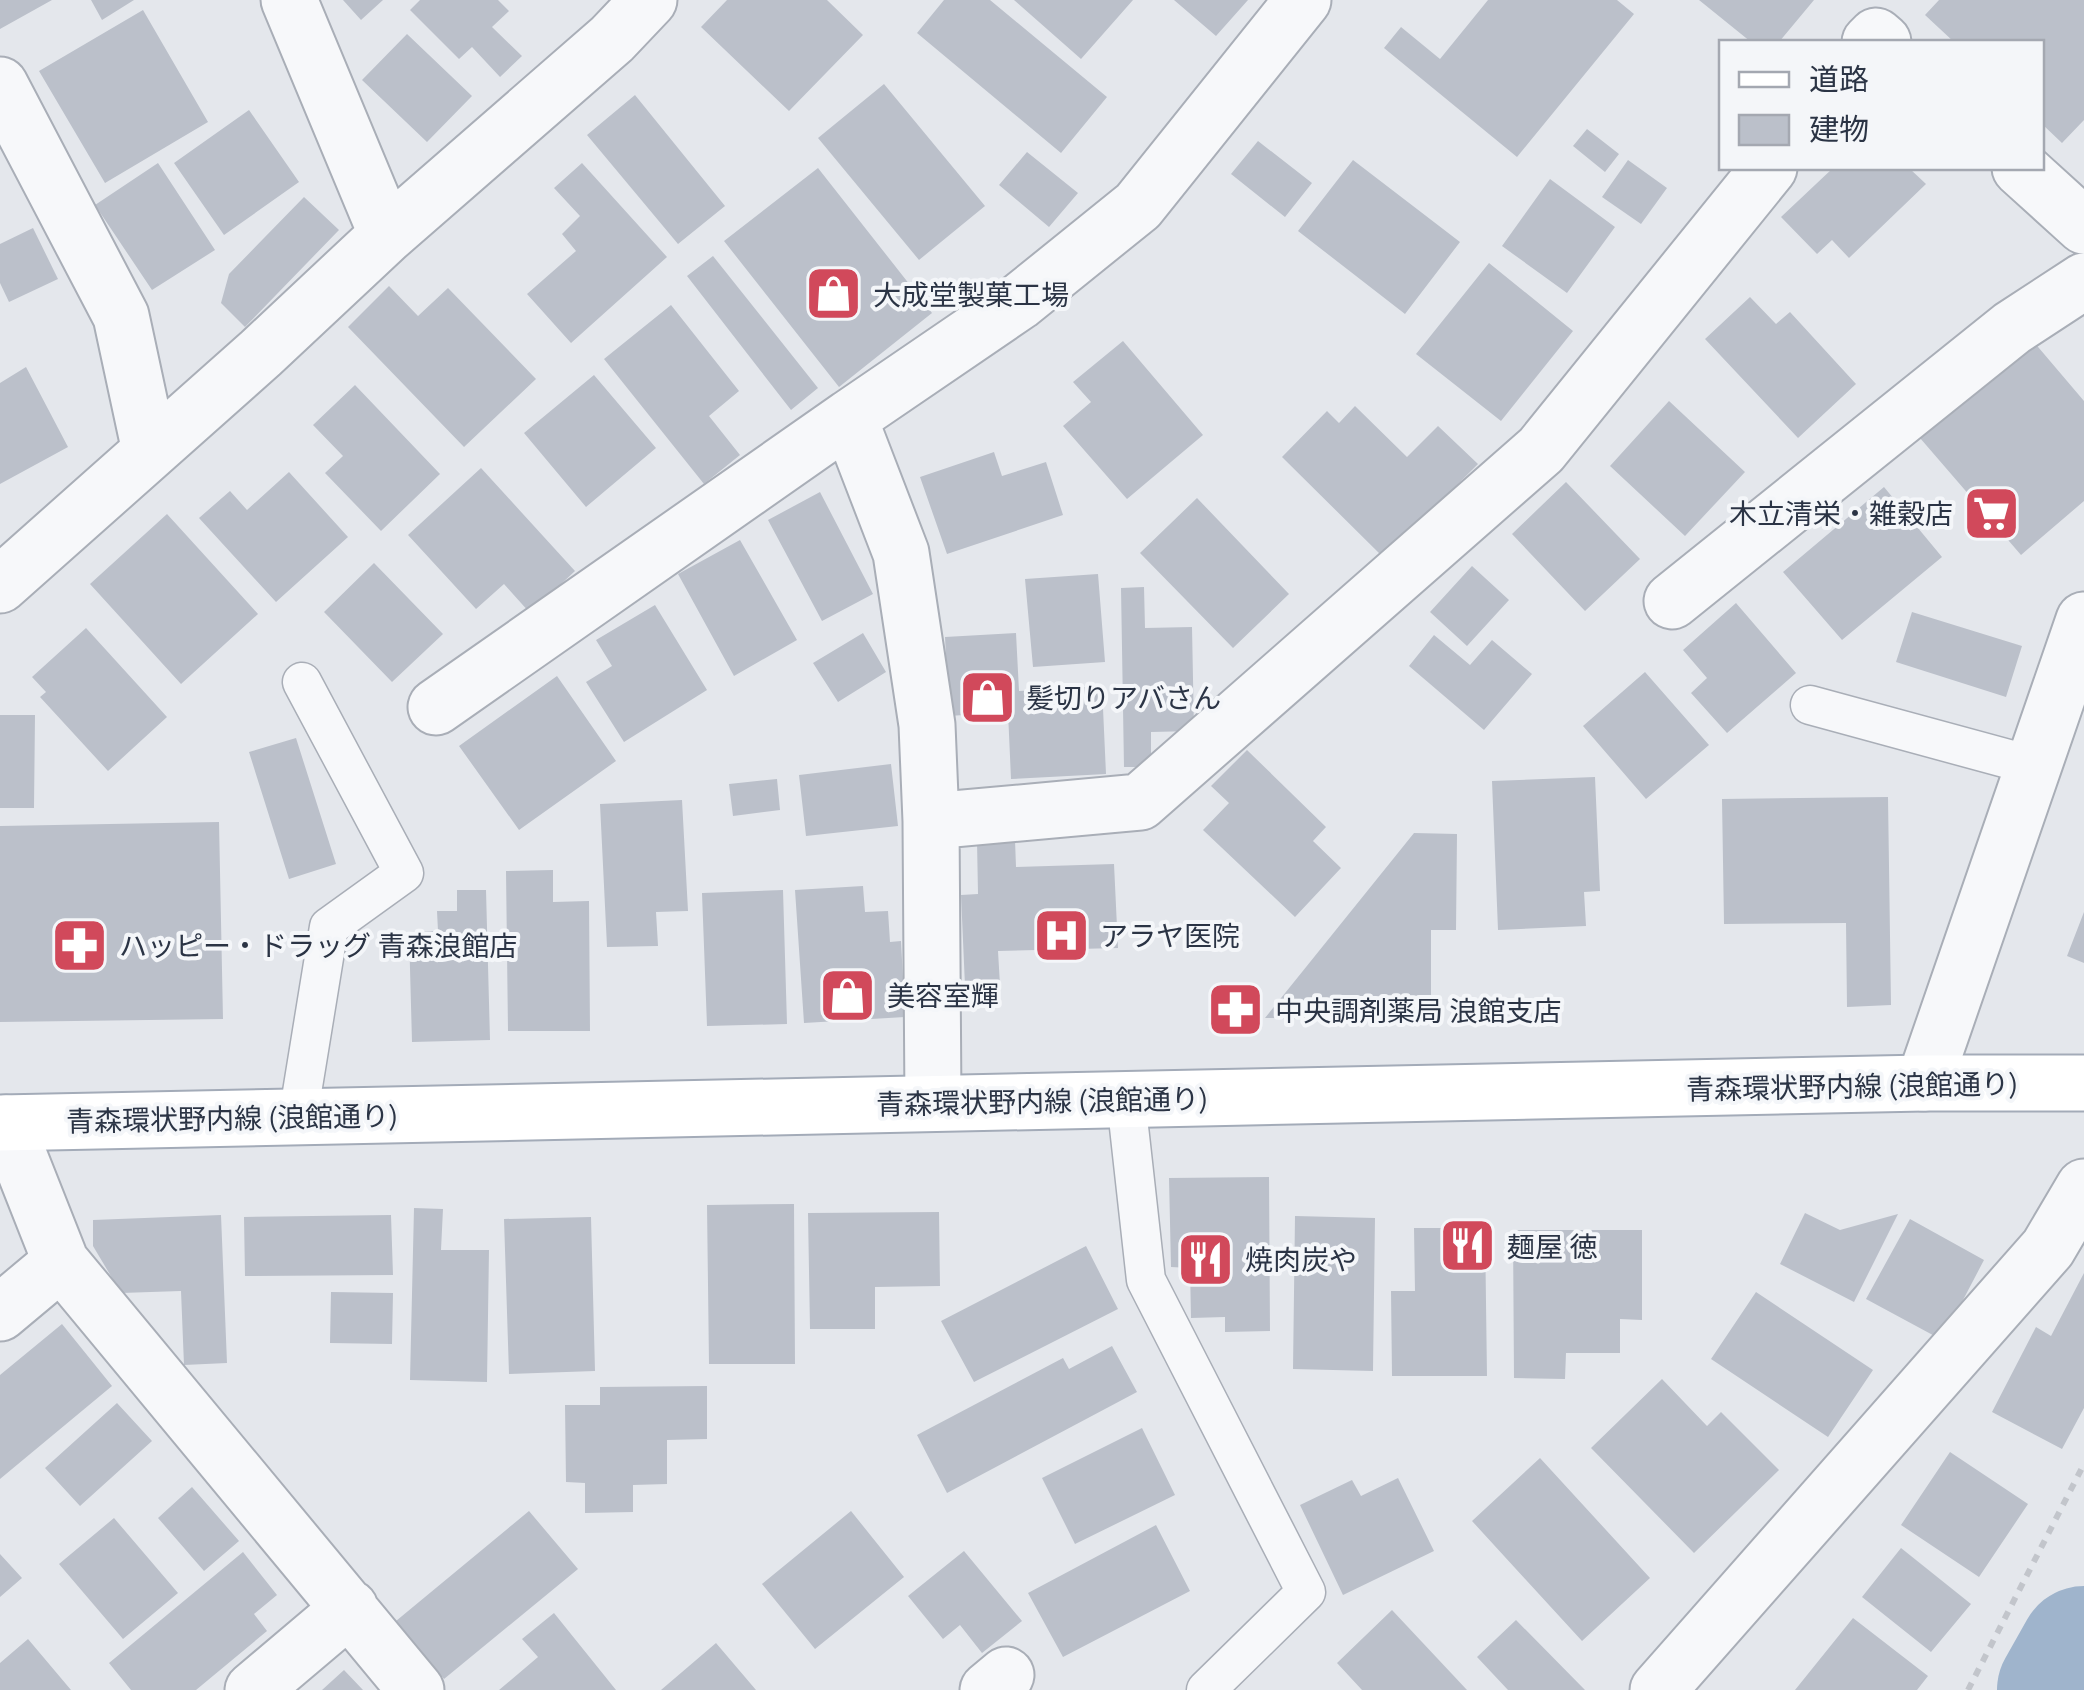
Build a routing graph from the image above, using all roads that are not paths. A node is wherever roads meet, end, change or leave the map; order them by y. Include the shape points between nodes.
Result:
1 (289, 0) edge
2 (649, 0) edge
3 (1303, 0) edge
4 (0, 85) edge
5 (1767, 170) edge
6 (2022, 170) edge
7 (2084, 226) edge
8 (386, 234) junction
9 (2084, 281) edge
10 (849, 418) junction
11 (150, 451) junction
12 (0, 585) edge
13 (1672, 602) dead end
14 (2084, 620) edge
15 (302, 682) dead end
16 (1810, 705) dead end
17 (436, 706) dead end
18 (2034, 766) junction
19 (931, 821) junction
20 (1924, 1083) junction
21 (2084, 1083) edge
22 (1126, 1100) junction
23 (933, 1103) junction
24 (298, 1117) junction
25 (3, 1123) edge
26 (2084, 1187) edge
27 (62, 1262) junction
28 (0, 1313) edge
29 (350, 1608) junction
30 (253, 1690) edge
31 (416, 1690) edge
32 (1206, 1690) edge
33 (1658, 1690) edge

1 - 8 street
2 - 8 street
3 - 10 street via 1138,206 1020,302
4 - 11 street via 121,316
5 - 19 street via 1541,450 1140,802
6 - 7 street
8 - 11 street
9 - 13 street via 2012,328
10 - 17 street
10 - 19 street via 901,552 927,725
11 - 12 street
14 - 18 street
15 - 24 lane via 404,873 329,927
16 - 18 lane
18 - 20 street
19 - 23 street
20 - 21 main road, 青森環状野内線 (浪館通り)
20 - 22 main road, 青森環状野内線 (浪館通り)
22 - 23 main road, 青森環状野内線 (浪館通り)
22 - 32 lane via 1146,1280 1306,1592
23 - 24 main road, 青森環状野内線 (浪館通り)
24 - 25 main road, 青森環状野内線 (浪館通り)
25 - 27 street
26 - 33 street via 2048,1248
27 - 28 street
27 - 29 street
29 - 30 street
29 - 31 street

